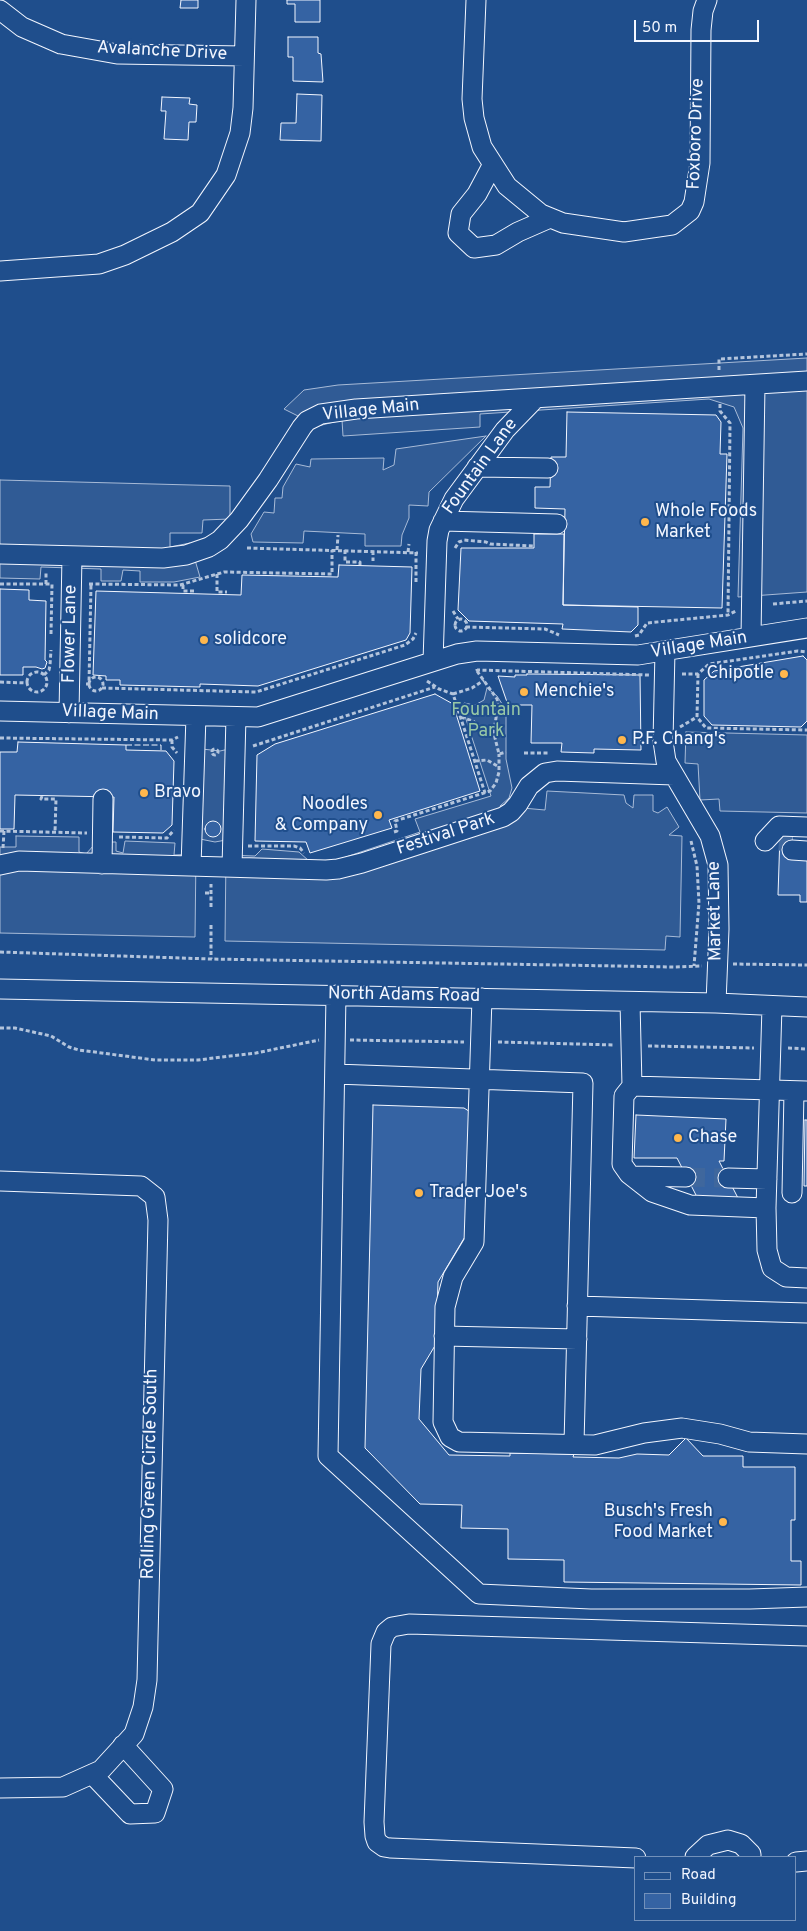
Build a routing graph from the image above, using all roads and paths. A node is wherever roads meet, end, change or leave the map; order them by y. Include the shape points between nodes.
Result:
1 (246, 0) edge
2 (476, 0) edge
3 (707, 0) edge
4 (0, 10) edge
5 (244, 56) junction
6 (493, 164) junction
7 (550, 218) junction
8 (0, 271) edge
9 (807, 354) edge
10 (720, 376) dead end
11 (807, 381) edge
12 (755, 385) junction
13 (535, 399) junction
14 (720, 402) dead end
15 (477, 467) junction
16 (548, 468) dead end
17 (442, 521) junction
18 (556, 524) dead end
19 (338, 535) dead end
20 (408, 544) dead end
21 (534, 546) dead end
22 (247, 548) dead end
23 (332, 550) junction
24 (337, 550) junction
25 (346, 550) junction
26 (373, 551) junction
27 (408, 552) junction
28 (416, 552) junction
29 (423, 553) dead end
30 (454, 553) dead end
31 (0, 554) edge
32 (72, 556) junction
33 (373, 561) dead end
34 (360, 566) dead end
35 (46, 568) dead end
36 (217, 574) junction
37 (416, 582) dead end
38 (0, 584) edge
39 (46, 584) junction
40 (52, 584) junction
41 (60, 584) dead end
42 (83, 584) dead end
43 (91, 584) junction
44 (183, 585) junction
45 (194, 591) dead end
46 (227, 592) dead end
47 (807, 601) edge
48 (772, 604) dead end
49 (452, 608) dead end
50 (739, 610) dead end
51 (728, 615) junction
52 (458, 619) junction
53 (466, 627) junction
54 (476, 627) junction
55 (807, 628) edge
56 (416, 632) dead end
57 (476, 634) dead end
58 (568, 635) dead end
59 (633, 637) dead end
60 (750, 637) junction
61 (51, 638) dead end
62 (51, 647) dead end
63 (665, 651) junction
64 (807, 652) edge
65 (433, 661) junction
66 (477, 670) dead end
67 (646, 674) dead end
68 (676, 674) dead end
69 (698, 674) junction
70 (44, 675) junction
71 (424, 677) dead end
72 (484, 680) junction
73 (0, 682) edge
74 (28, 683) junction
75 (89, 684) junction
76 (646, 684) dead end
77 (102, 688) junction
78 (436, 688) junction
79 (454, 694) junction
80 (0, 711) edge
81 (69, 712) junction
82 (196, 716) junction
83 (236, 717) junction
84 (461, 717) junction
85 (697, 717) junction
86 (479, 726) dead end
87 (676, 730) dead end
88 (807, 730) edge
89 (252, 736) dead end
90 (184, 737) dead end
91 (0, 738) edge
92 (172, 740) junction
93 (206, 746) dead end
94 (224, 746) dead end
95 (506, 752) dead end
96 (524, 752) dead end
97 (178, 754) dead end
98 (500, 754) junction
99 (554, 754) dead end
100 (475, 761) junction
101 (499, 767) junction
102 (674, 775) junction
103 (485, 793) junction
104 (42, 796) dead end
105 (103, 799) dead end
106 (807, 827) edge
107 (177, 828) dead end
108 (2, 831) edge
109 (55, 832) junction
110 (94, 833) dead end
111 (388, 834) dead end
112 (116, 836) dead end
113 (690, 840) dead end
114 (791, 844) edge
115 (246, 846) dead end
116 (311, 855) dead end
117 (1, 856) edge
118 (102, 864) junction
119 (191, 866) junction
120 (232, 867) junction
121 (212, 878) dead end
122 (205, 893) dead end
123 (211, 893) junction
124 (211, 907) dead end
125 (211, 925) dead end
126 (0, 952) edge
127 (211, 959) junction
128 (732, 964) dead end
129 (807, 965) edge
130 (694, 966) junction
131 (701, 966) dead end
132 (0, 989) edge
133 (336, 995) junction
134 (482, 998) junction
135 (630, 1002) junction
136 (716, 1003) junction
137 (772, 1006) junction
138 (807, 1007) edge
139 (0, 1028) edge
140 (335, 1039) junction
141 (481, 1042) junction
142 (631, 1045) junction
143 (771, 1048) junction
144 (807, 1049) edge
145 (335, 1074) junction
146 (480, 1080) junction
147 (632, 1086) junction
148 (770, 1091) junction
149 (801, 1091) edge
150 (633, 1176) junction
151 (686, 1177) tunnel mouth
152 (728, 1178) tunnel mouth
153 (0, 1181) edge
154 (767, 1193) junction
155 (800, 1194) edge
156 (807, 1278) edge
157 (578, 1306) junction
158 (807, 1313) edge
159 (444, 1336) junction
160 (576, 1339) junction
161 (574, 1444) junction
162 (807, 1444) edge
163 (807, 1597) edge
164 (807, 1636) edge
165 (123, 1745) junction
166 (92, 1774) junction
167 (0, 1788) edge
168 (696, 1856) edge
169 (751, 1856) edge
170 (634, 1858) edge

1 - 5 street
2 - 6 street, Foxboro Drive via 472,99 482,147
3 - 7 street, Foxboro Drive via 701,30 700,164 698,186 690,211 672,225 624,232
4 - 5 street, Avalanche Drive via 22,26 61,44 117,54
5 - 8 street via 240,133 226,175 200,213 172,232 125,256 99,264
6 - 7 street, Foxboro Drive via 507,186
6 - 7 street via 477,194 461,214 458,233 474,248 496,245
9 - 10 path via 719,359
11 - 12 street, Village Main
12 - 13 street, Village Main
12 - 60 street
13 - 15 street, Fountain Lane via 505,430
13 - 32 street, Village Main via 356,409 321,414 307,421 239,520 209,547 169,558
14 - 51 path via 720,411 730,423
15 - 16 street
15 - 17 street, Fountain Lane
17 - 18 street
17 - 65 street, Fountain Lane via 437,541
19 - 24 path
20 - 27 path
21 - 30 path via 464,540
22 - 23 path
23 - 24 path
23 - 36 path via 332,574
24 - 25 path
25 - 26 path
25 - 34 path via 345,562 360,562
26 - 27 path
26 - 33 path
27 - 28 path
28 - 29 path
28 - 37 path
31 - 32 street, Village Main
32 - 81 street, Flower Lane
35 - 39 path
36 - 44 path
36 - 46 path via 217,592
38 - 39 path
39 - 40 path
40 - 41 path
40 - 61 path
42 - 43 path
43 - 44 path
43 - 75 path
44 - 45 path via 182,591
47 - 48 path
49 - 52 path
50 - 51 path
51 - 59 path via 647,623 639,635
52 - 53 path via 464,619
52 - 53 path via 454,624 456,629 462,631
53 - 54 path
54 - 57 path
54 - 58 path via 545,629 558,635
55 - 60 street, Village Main
56 - 77 path via 405,645 256,692
60 - 63 street, Village Main
62 - 70 path via 49,670
63 - 65 street, Village Main via 638,655 476,651
63 - 102 street, Market Lane via 663,749
64 - 69 path via 709,664
65 - 83 street, Village Main via 258,717
66 - 72 path
67 - 76 path
68 - 69 path
69 - 85 path
70 - 74 path via 32,674
70 - 74 path via 47,683 43,691 33,691
71 - 78 path
72 - 79 path
72 - 98 path via 497,699 494,731
73 - 74 path
75 - 77 path via 94,691
75 - 77 path via 93,678 98,678 103,682
78 - 79 path
78 - 89 path via 253,746
79 - 84 path
80 - 81 street, Village Main
81 - 82 street, Village Main
82 - 83 street, Village Main
82 - 119 street
83 - 120 street
84 - 86 path
84 - 100 path
85 - 87 path
85 - 88 path via 706,728
90 - 92 path
91 - 92 path
92 - 97 path via 172,747
93 - 94 path
95 - 98 path
96 - 99 path
98 - 101 path
100 - 101 path via 487,760
100 - 103 path
101 - 103 path via 493,789
102 - 120 street, Festival Park via 545,773 529,786 518,804 503,817 362,863 326,870
102 - 136 street, Market Lane via 710,836 718,865
103 - 111 path via 395,821 397,831
104 - 109 path via 41,799 56,799
105 - 118 street
106 - 114 street via 779,826
107 - 112 path via 167,838
108 - 109 path
108 - 117 path
109 - 110 path
113 - 130 path via 697,866 699,903
115 - 116 path via 294,846
117 - 118 street, Festival Park via 19,861
118 - 119 street, Festival Park
119 - 120 street, Festival Park
121 - 123 path
122 - 123 path
123 - 124 path
125 - 127 path
126 - 127 path
127 - 130 path
128 - 129 path
130 - 131 path
132 - 133 street, North Adams Road
133 - 134 street, North Adams Road
133 - 140 street
134 - 135 street, North Adams Road
134 - 141 street
135 - 136 street, North Adams Road
135 - 142 street
136 - 137 street, North Adams Road
137 - 138 street, North Adams Road
137 - 143 street
139 - 140 path via 52,1036 79,1050 155,1060 198,1060
140 - 141 path
140 - 145 street
141 - 142 path
141 - 146 street
142 - 143 path
142 - 147 street
143 - 144 path
143 - 148 street
145 - 146 street
145 - 163 street via 328,1456 479,1594 591,1599
146 - 157 street via 582,1083
146 - 159 street via 474,1242 453,1277 445,1307
147 - 148 street
147 - 150 street via 624,1096 622,1164
148 - 149 street
148 - 154 street
149 - 155 street
150 - 151 street
150 - 154 street via 652,1192 690,1205
152 - 154 street
153 - 165 street, Rolling Green Circle South via 141,1186 155,1197 158,1220 147,1680 134,1734
154 - 155 street
154 - 156 street via 767,1250 772,1268 786,1277
157 - 158 street
157 - 160 street
159 - 160 street
159 - 161 street via 443,1422 450,1436 459,1442
160 - 161 street
161 - 162 street via 595,1445 682,1428 750,1442
164 - 170 street via 409,1624 392,1627 386,1632 381,1644 374,1822 378,1842 390,1848
165 - 166 street, Rolling Green Circle South via 101,1770
165 - 166 street via 163,1789 155,1813 130,1814
166 - 167 street, Rolling Green Circle South via 63,1787
168 - 169 street via 708,1845 728,1840 741,1844

